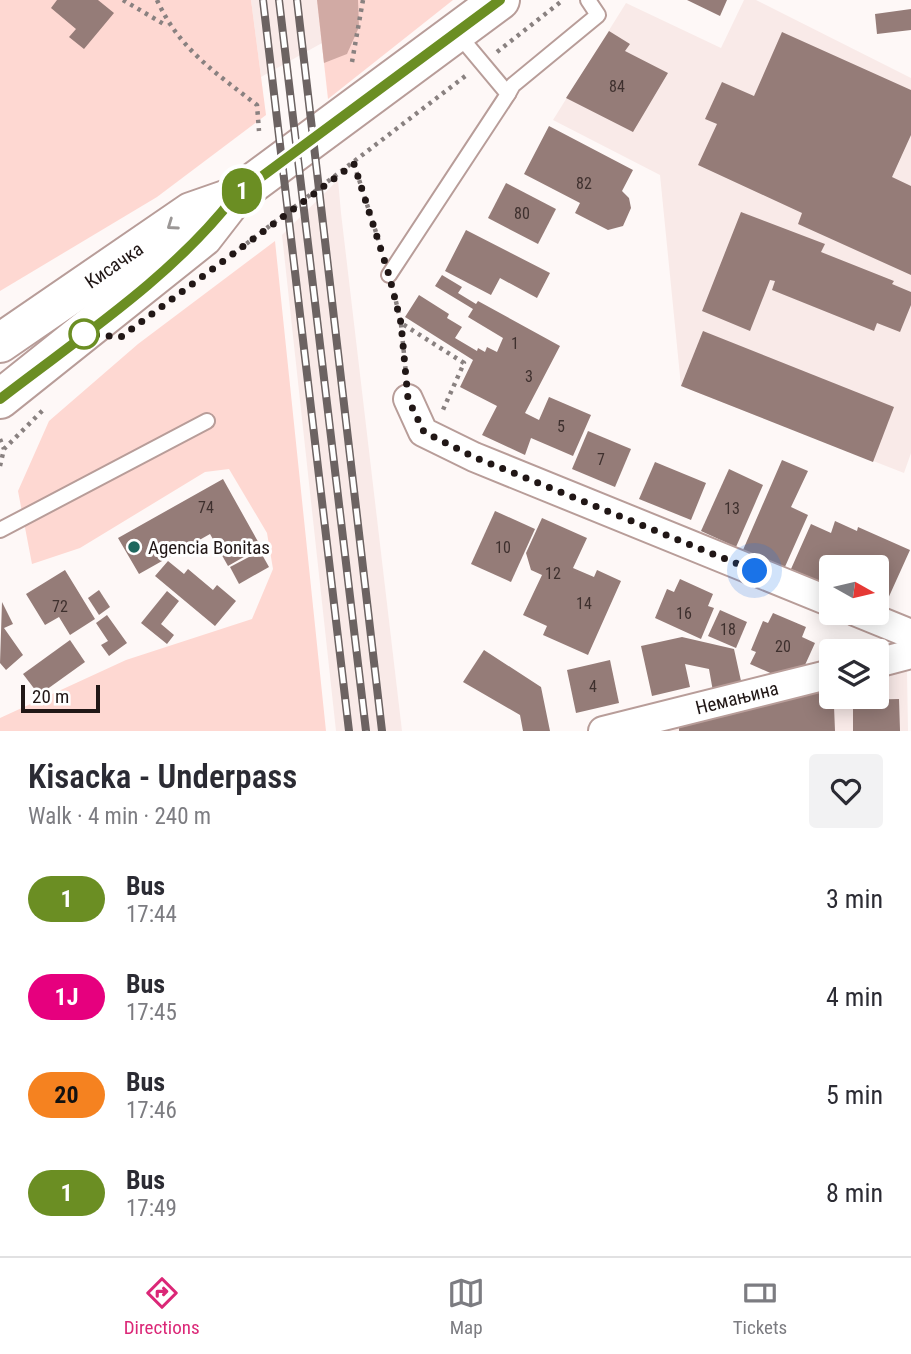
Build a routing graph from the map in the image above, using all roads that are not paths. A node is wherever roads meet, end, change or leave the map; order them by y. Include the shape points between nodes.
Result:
1 (500, 0) edge
2 (588, 0) edge
3 (456, 32) junction
4 (508, 94) junction
5 (234, 197) junction
6 (389, 275) road end
7 (0, 343) edge
8 (0, 399) edge
9 (408, 399) road end
10 (207, 421) dead end
11 (0, 530) edge
12 (819, 597) edge
13 (889, 625) edge
14 (911, 634) edge
15 (911, 654) edge
16 (889, 660) edge
17 (819, 677) edge
18 (603, 731) edge

1 - 3 main road, Кисачка
2 - 4 lane via 598,15
3 - 4 lane
3 - 5 main road, Кисачка
4 - 6 lane
5 -> 7 main road, Кисачка via 191,212
5 - 8 main road, Кисачка via 203,237
9 - 12 street via 424,432 454,447
10 - 11 lane
13 - 14 street
15 - 16 street
17 - 18 street, Немањина

